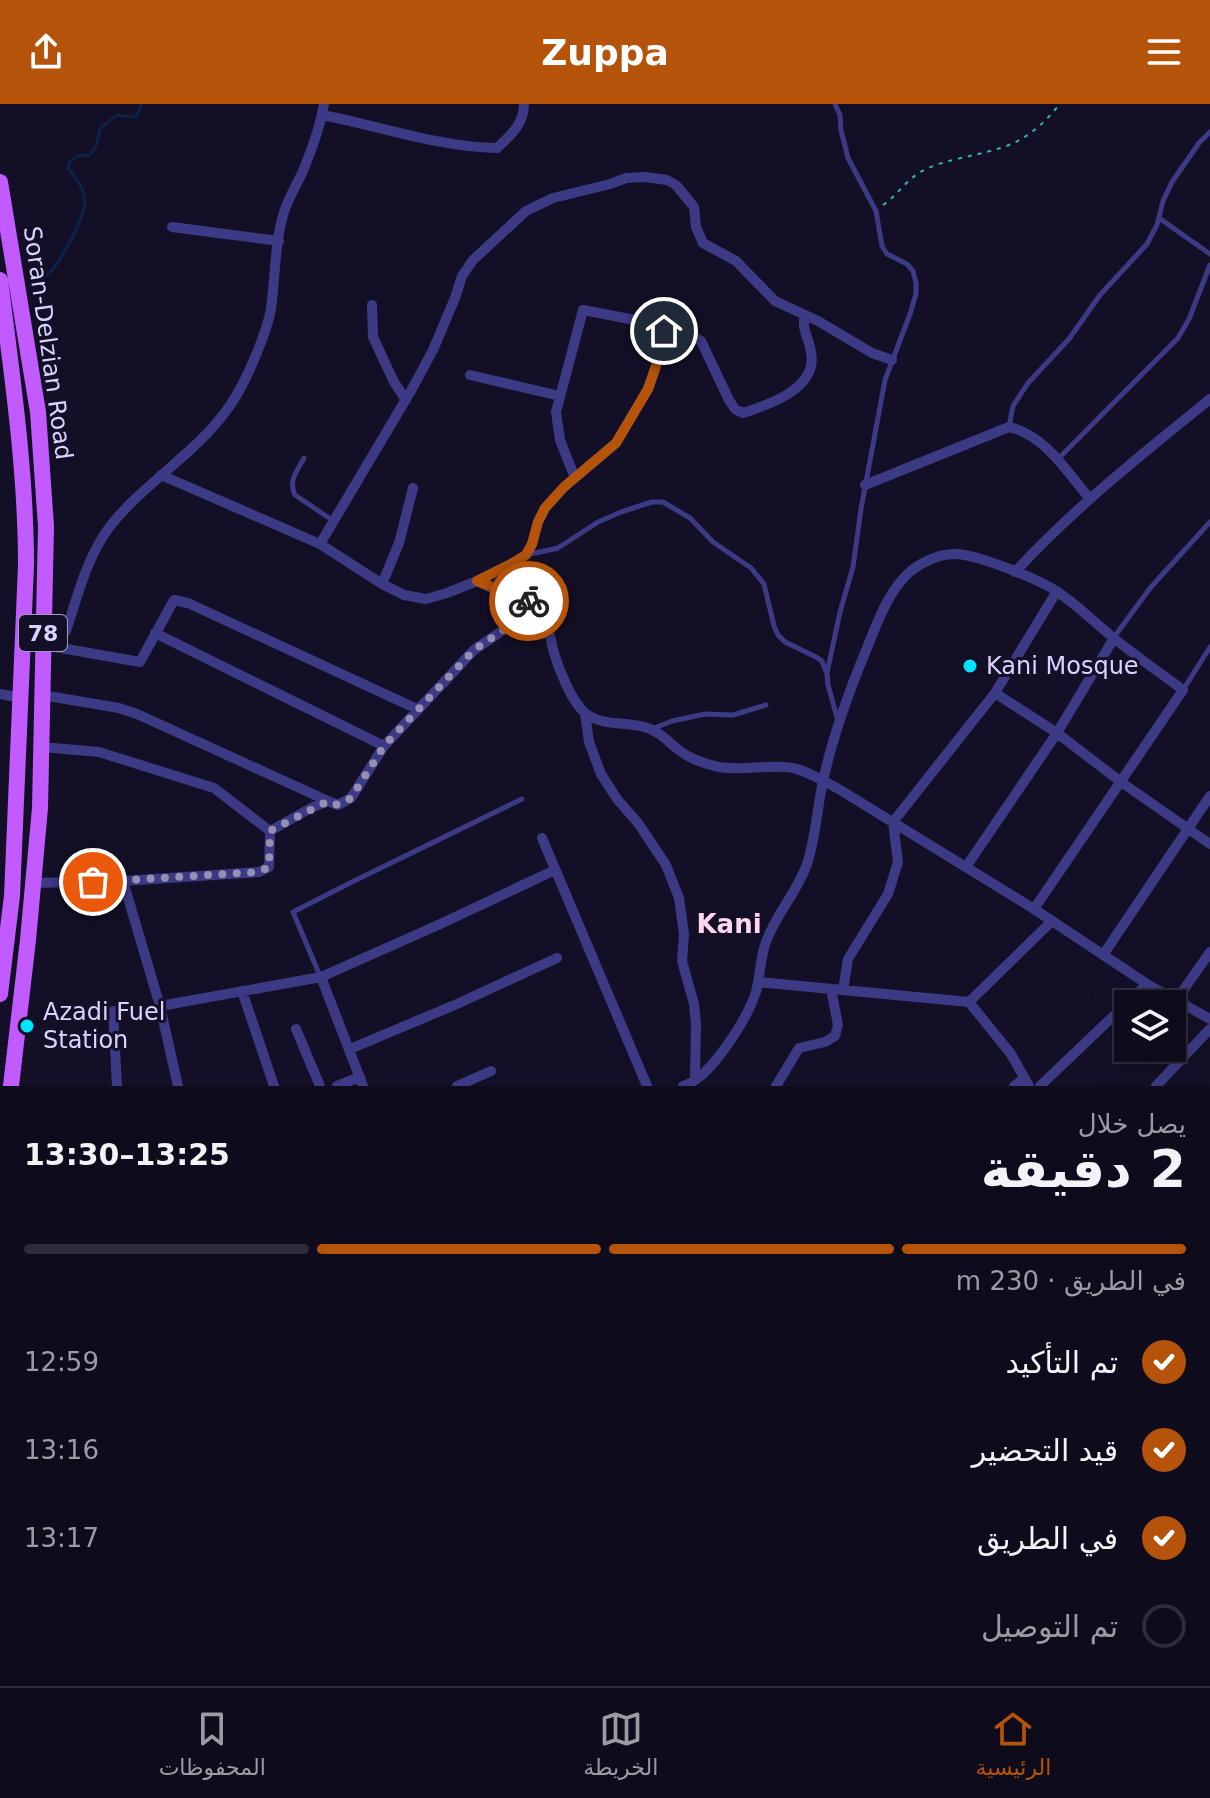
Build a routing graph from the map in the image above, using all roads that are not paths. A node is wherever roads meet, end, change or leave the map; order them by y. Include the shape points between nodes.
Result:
1 (524, 104) edge
2 (835, 104) edge
3 (323, 109) edge
4 (1210, 132) edge
5 (0, 182) edge
6 (1159, 218) junction
7 (172, 227) dead end
8 (279, 241) junction
9 (1210, 254) edge
10 (1210, 265) edge
11 (0, 280) edge
12 (372, 305) dead end
13 (805, 315) junction
14 (664, 331) junction
15 (892, 360) junction
16 (470, 375) dead end
17 (560, 396) junction
18 (1210, 399) edge
19 (406, 400) junction
20 (1009, 427) junction
21 (304, 458) dead end
22 (1057, 460) junction
23 (161, 475) junction
24 (575, 478) junction
25 (865, 485) junction
26 (413, 488) dead end
27 (1090, 499) junction
28 (333, 521) junction
29 (1210, 522) edge
30 (26, 537) junction
31 (46, 539) junction
32 (320, 544) junction
33 (526, 555) junction
34 (26, 565) junction
35 (45, 567) junction
36 (1015, 572) junction
37 (477, 581) junction
38 (382, 584) junction
39 (1057, 591) junction
40 (537, 607) junction
41 (155, 633) junction
42 (1114, 638) junction
43 (43, 641) junction
44 (1210, 647) edge
45 (827, 673) junction
46 (1183, 690) junction
47 (995, 693) junction
48 (0, 694) edge
49 (42, 695) junction
50 (21, 698) junction
51 (766, 705) dead end
52 (417, 709) junction
53 (585, 713) junction
54 (838, 722) junction
55 (651, 729) junction
56 (1057, 733) junction
57 (384, 746) junction
58 (42, 747) junction
59 (823, 780) junction
60 (1121, 782) junction
61 (1210, 796) edge
62 (522, 799) dead end
63 (328, 801) junction
64 (8, 807) edge
65 (893, 822) junction
66 (1190, 829) junction
67 (270, 831) junction
68 (542, 838) dead end
69 (1210, 844) edge
70 (966, 867) junction
71 (555, 870) junction
72 (123, 881) junction
73 (33, 883) junction
74 (6, 895) edge
75 (1034, 909) junction
76 (1052, 921) junction
77 (1210, 952) edge
78 (1103, 955) junction
79 (557, 958) dead end
80 (321, 977) junction
81 (758, 982) junction
82 (1147, 984) junction
83 (831, 989) junction
84 (843, 990) junction
85 (1159, 990) edge
86 (1183, 990) edge
87 (242, 991) junction
88 (0, 994) edge
89 (969, 1002) junction
90 (1186, 1004) edge
91 (160, 1006) junction
92 (113, 1011) dead end
93 (1210, 1019) edge
94 (296, 1029) dead end
95 (1210, 1029) edge
96 (350, 1049) junction
97 (491, 1071) dead end
98 (695, 1080) junction
99 (362, 1082) edge
100 (1027, 1082) edge
101 (11, 1086) edge
102 (117, 1086) edge
103 (178, 1086) edge
104 (274, 1086) edge
105 (320, 1086) edge
106 (337, 1086) edge
107 (457, 1086) edge
108 (647, 1086) edge
109 (683, 1086) edge
110 (776, 1086) edge
111 (1014, 1086) edge
112 (1040, 1086) edge
113 (1156, 1086) edge

1 - 3 street via 522,120 497,148 445,142
2 - 15 lane via 848,158 876,211 882,246 907,264 916,283
3 - 8 street via 283,213
4 - 6 lane via 1172,182
5 - 31 main road, Soran-Delzian Road / 78 via 38,412
6 - 9 lane
6 - 20 lane via 1147,244 1028,383 1013,406
7 - 8 street
8 - 23 street via 270,312 232,403 200,443
10 - 22 lane via 1178,338
11 - 30 main road, Soran-Delzian Road / 78
12 - 19 street via 373,337
13 - 14 street via 812,366 808,375 796,389 743,413 729,400 701,341
13 - 15 street
13 - 19 street via 775,301 736,261 703,243 694,207 676,185 626,178 526,211 473,260
14 - 17 street via 583,310
14 - 24 street via 648,389 616,443
15 - 25 lane
16 - 17 street
17 - 24 street via 557,425
18 - 27 street
19 - 28 street
20 - 22 street via 1046,446
20 - 25 street
21 - 28 lane via 291,482 295,495
22 - 27 street
23 - 32 street
23 - 43 street via 111,525 81,583 66,631
24 - 33 street via 545,508
25 - 45 lane via 853,567
26 - 38 street
27 - 36 street
28 - 32 street
29 - 42 lane via 1151,587
30 - 31 main road
30 - 34 main road, Soran-Delzian Road / 78
31 - 35 main road, Soran-Delzian Road / 78
32 - 38 street
33 - 37 street
33 - 45 lane via 558,548 621,512 663,502 751,568 764,584 778,635 822,661
34 - 35 main road
34 - 50 main road, Soran-Delzian Road / 78
35 - 43 main road, Soran-Delzian Road / 78
36 - 39 street
36 - 54 street via 956,554 913,570 878,620
37 - 38 street via 426,599
37 - 40 street
39 - 42 street
39 - 47 street
40 - 52 street via 474,650
40 - 53 street via 567,684
41 - 43 street via 140,662
41 - 52 street via 174,600 188,603
41 - 57 street
42 - 46 street
42 - 56 street
43 - 49 main road, Soran-Delzian Road / 78
44 - 46 lane
45 - 54 lane
46 - 60 street
47 - 56 street
47 - 65 street
48 - 50 street
49 - 58 main road, Soran-Delzian Road / 78
49 - 63 street via 137,714
50 - 64 main road, Soran-Delzian Road / 78
51 - 55 lane
52 - 57 street
53 - 55 street
53 - 98 street via 601,774 666,865 679,898 682,961 696,1023
54 - 59 street
55 - 59 street via 697,761 742,769 794,768
56 - 60 street
56 - 70 street
57 - 63 street via 351,798 338,805
58 - 67 street via 99,752 214,788
58 - 73 main road, Soran-Delzian Road / 78
59 - 65 street
59 - 81 street via 806,866 772,926
60 - 66 street
60 - 75 street
61 - 66 street
62 - 80 lane via 293,912
63 - 67 street
64 - 74 main road, Soran-Delzian Road / 78
65 - 70 street
65 - 84 street via 898,862 888,894 848,959
66 - 69 street
66 - 78 street
67 - 72 street via 269,867 259,872
68 - 71 street
70 - 75 street
71 - 80 street
71 - 108 street
72 - 73 street
72 - 91 street
73 - 101 main road, Soran-Delzian Road / 78
74 - 88 main road, Soran-Delzian Road / 78
75 - 76 street
76 - 78 street
76 - 89 street
77 - 86 street
78 - 82 street
79 - 96 street
80 - 87 street
80 - 96 street
81 - 83 street
81 - 98 street via 738,1028
82 - 85 street
82 - 112 street
83 - 84 street
83 - 110 street via 835,1036 799,1048
84 - 89 street
87 - 91 street
87 - 104 street
89 - 100 street
90 - 93 street
91 - 103 street
92 - 102 street
94 - 105 street
95 - 113 street
96 - 99 street
97 - 107 street
98 - 109 street
99 - 106 street
100 - 111 street

